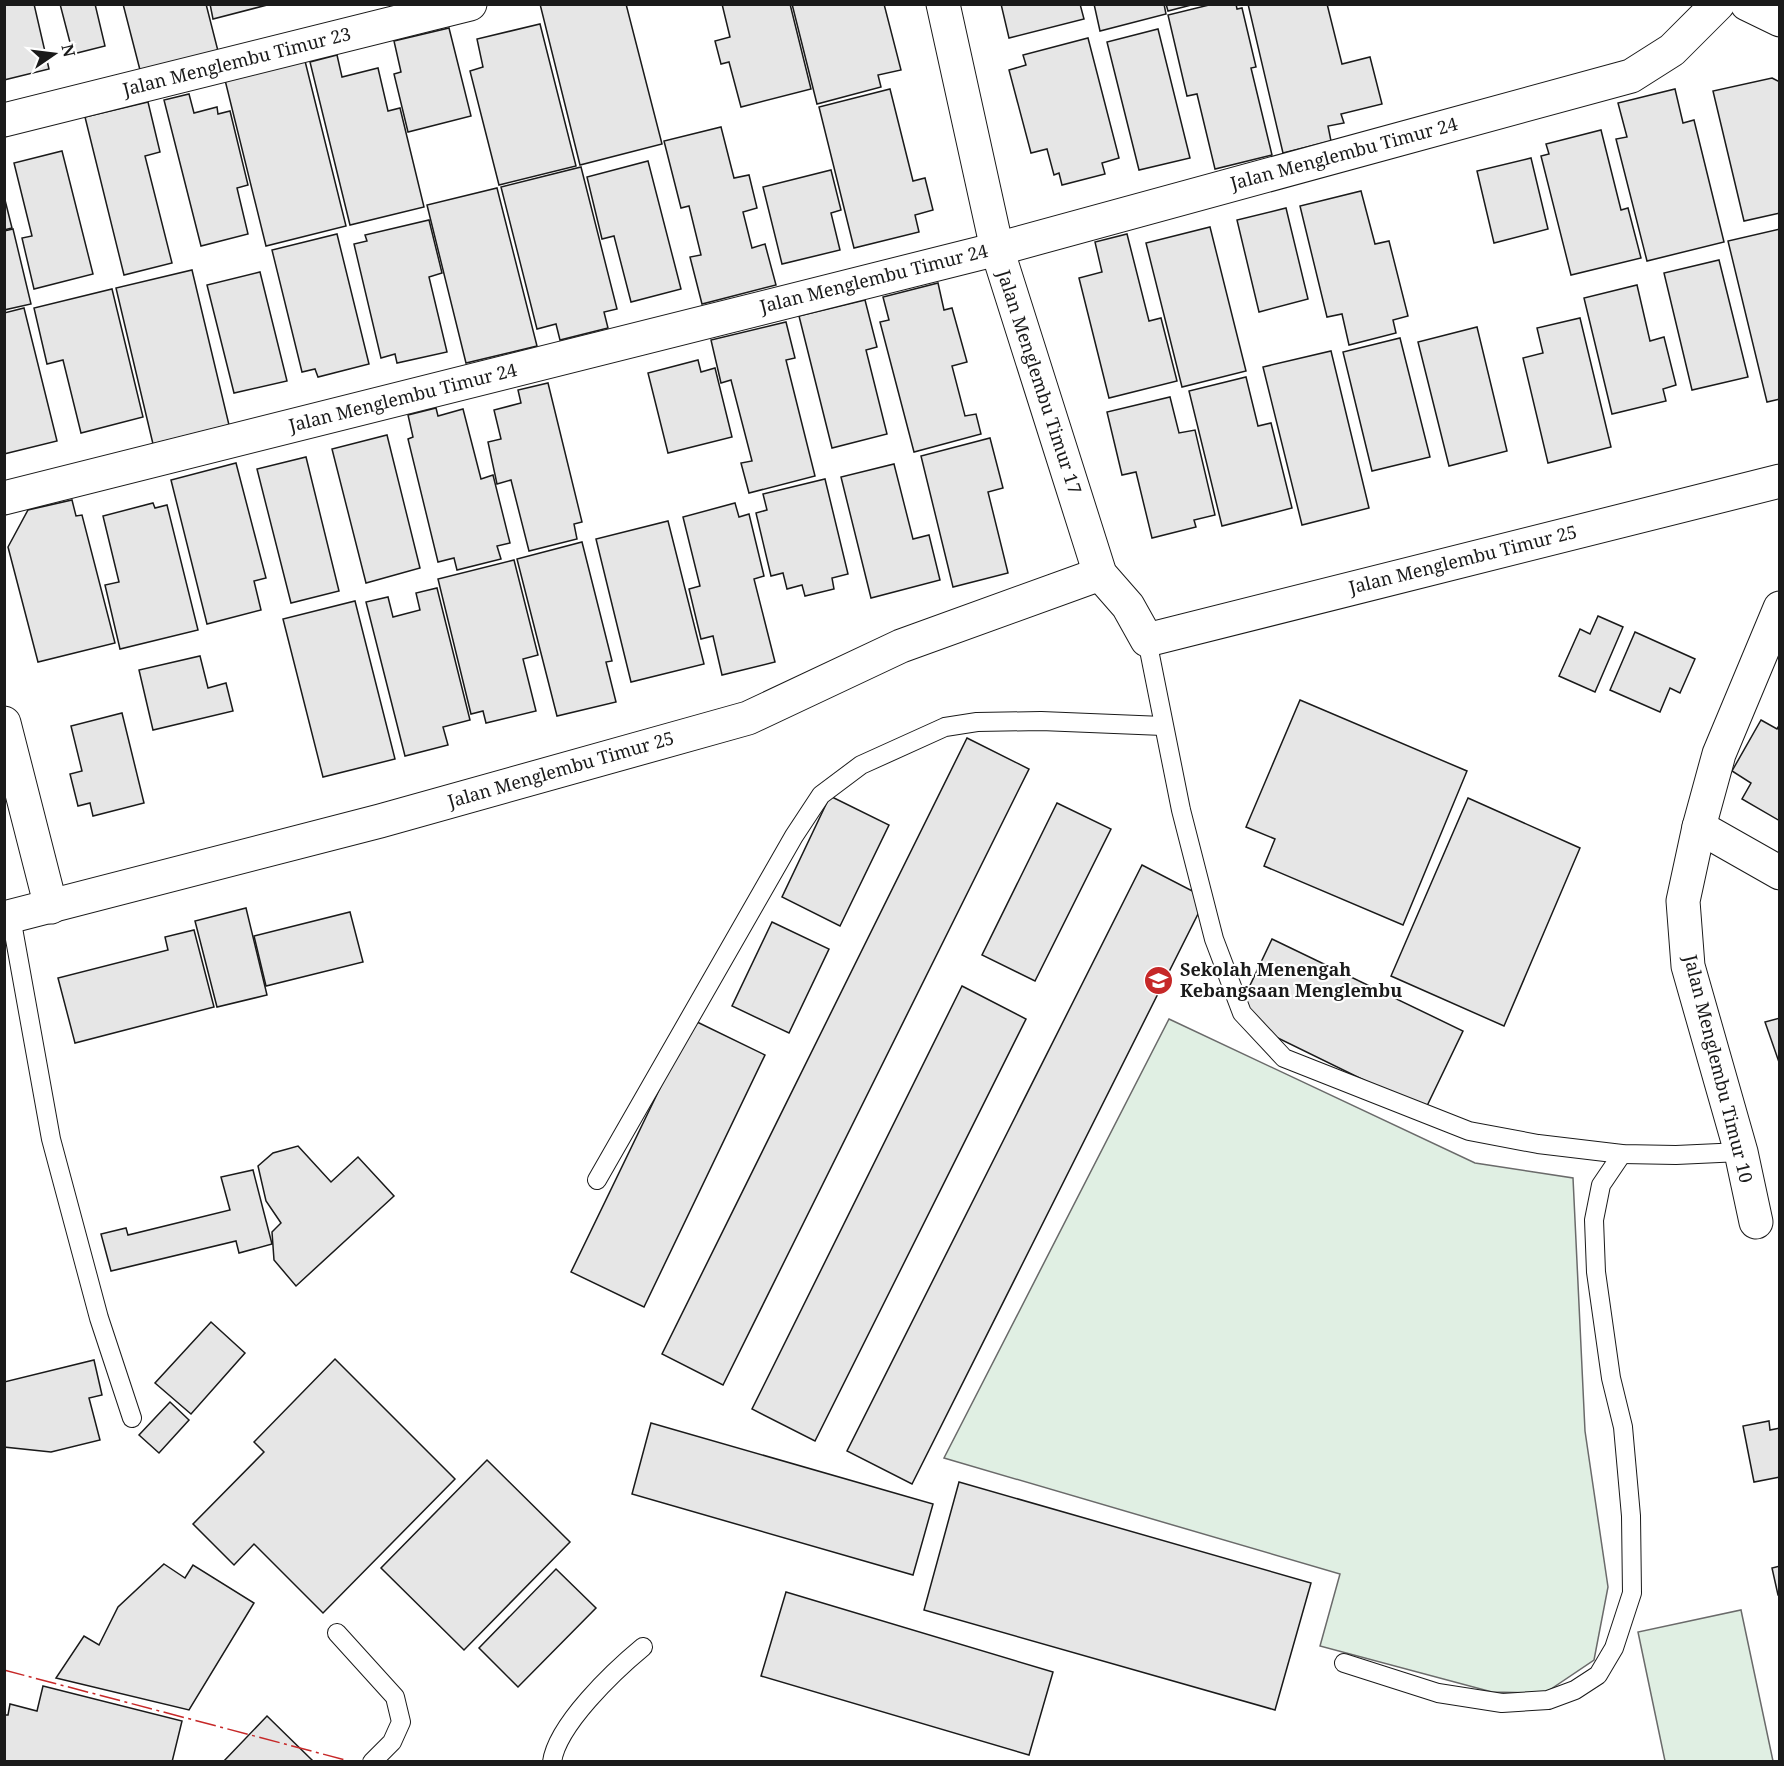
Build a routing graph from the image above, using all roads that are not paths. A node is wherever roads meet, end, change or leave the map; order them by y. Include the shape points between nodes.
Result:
1 (470, 4) edge
2 (943, 4) edge
3 (1718, 4) edge
4 (4, 120) edge
5 (997, 249) junction
6 (1779, 480) edge
7 (4, 498) edge
8 (1100, 574) junction
9 (1779, 608) edge
10 (1147, 640) junction
11 (4, 723) edge
12 (1163, 726) junction
13 (1699, 827) junction
14 (1779, 873) edge
15 (51, 907) junction
16 (8, 917) edge
17 (1741, 1152) junction
18 (1622, 1154) junction
19 (597, 1180) dead end
20 (1756, 1222) dead end
21 (132, 1418) dead end
22 (337, 1634) dead end
23 (643, 1647) dead end
24 (1344, 1663) dead end
25 (372, 1761) edge
26 (552, 1761) edge

1 - 4 street, Jalan Menglembu Timur 23
2 - 5 street, Jalan Menglembu Timur 17
3 - 5 street, Jalan Menglembu Timur 24 via 1672,50 1631,76
5 - 7 street, Jalan Menglembu Timur 24
5 - 8 street, Jalan Menglembu Timur 17
6 - 10 street, Jalan Menglembu Timur 25
8 - 10 street, Jalan Menglembu Timur 17 via 1128,606
8 - 15 street, Jalan Menglembu Timur 25 via 900,646 748,718 380,821
9 - 13 street, Jalan Menglembu Timur 10 via 1719,754
10 - 12 lane
11 - 15 street
12 - 18 lane via 1214,939 1242,1013 1284,1058 1469,1131
12 - 19 lane via 1041,721 945,727 861,765 821,795
13 - 14 street
13 - 17 street, Jalan Menglembu Timur 10 via 1683,901 1688,966
15 - 16 street, Jalan Menglembu Timur 25
16 - 21 lane via 51,1139 99,1318
17 - 18 lane
17 - 20 street, Jalan Menglembu Timur 10
18 - 24 lane via 1601,1185 1594,1220 1596,1272 1611,1378 1623,1427 1631,1516 1632,1593 1614,1648 1598,1675 1575,1690 1548,1700 1502,1703 1438,1693
22 - 25 lane via 395,1697 401,1722 392,1742
23 - 26 lane via 579,1710 553,1751

